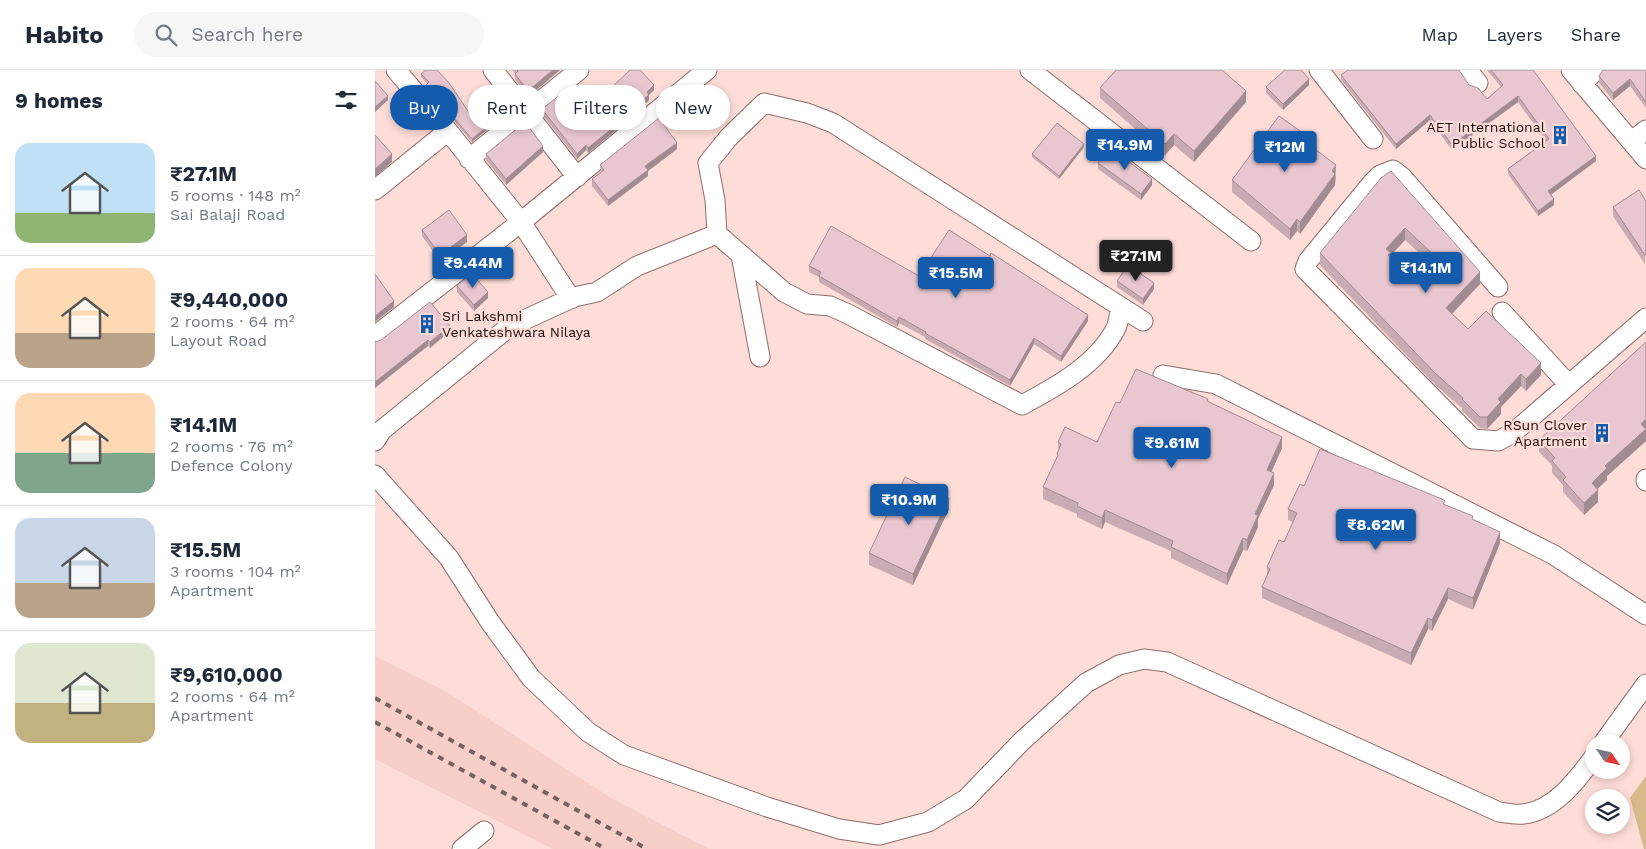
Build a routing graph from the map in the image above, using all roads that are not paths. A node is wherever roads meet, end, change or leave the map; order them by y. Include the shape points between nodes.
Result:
1 (493, 70) edge
2 (579, 70) edge
3 (707, 70) edge
4 (1030, 70) edge
5 (1319, 70) edge
6 (1597, 70) edge
7 (400, 71) edge
8 (1577, 77) edge
9 (504, 85) edge
10 (545, 96) edge
11 (504, 130) edge
12 (539, 130) edge
13 (448, 131) junction
14 (1639, 136) edge
15 (1373, 139) dead end
16 (469, 159) junction
17 (1646, 160) edge
18 (577, 177) junction
19 (375, 190) edge
20 (521, 222) junction
21 (1250, 233) dead end
22 (717, 234) junction
23 (741, 255) junction
24 (1499, 287) dead end
25 (571, 299) junction
26 (1121, 307) junction
27 (1502, 312) dead end
28 (1646, 318) edge
29 (1143, 321) dead end
30 (375, 336) edge
31 (760, 357) dead end
32 (1163, 375) dead end
33 (1569, 385) junction
34 (375, 441) edge
35 (375, 475) edge
36 (1646, 615) edge
37 (1646, 684) edge
38 (1610, 734) edge
39 (1585, 769) edge
40 (484, 831) dead end
41 (462, 849) edge

1 - 9 street
2 - 10 street
3 - 18 street
4 - 21 street
5 - 15 street
6 - 8 street
7 - 13 street
8 - 14 street
11 - 16 street
12 - 18 street
13 - 16 street
13 - 19 street
14 - 17 street
16 - 20 street
18 - 20 street
20 - 25 street
20 - 30 street
22 - 23 street
22 - 25 street via 637,266 597,292
22 - 26 street via 708,163 764,103 833,123
23 - 26 street via 784,292 807,304 830,306 846,313 1021,405 1056,387 1099,353 1116,328
23 - 31 street
24 - 33 street via 1393,170 1373,182 1308,261 1305,269 1473,439 1498,440 1513,433
25 - 34 street via 509,327 382,430
26 - 29 street
27 - 33 street
28 - 33 street
32 - 36 street via 1216,384 1554,555
35 - 39 street via 449,558 531,678 588,732 624,755 767,807 839,829 879,835 928,822 966,799 1021,742 1086,683 1119,665 1144,659 1167,662 1499,812 1534,812 1562,795
37 - 38 street
40 - 41 street

